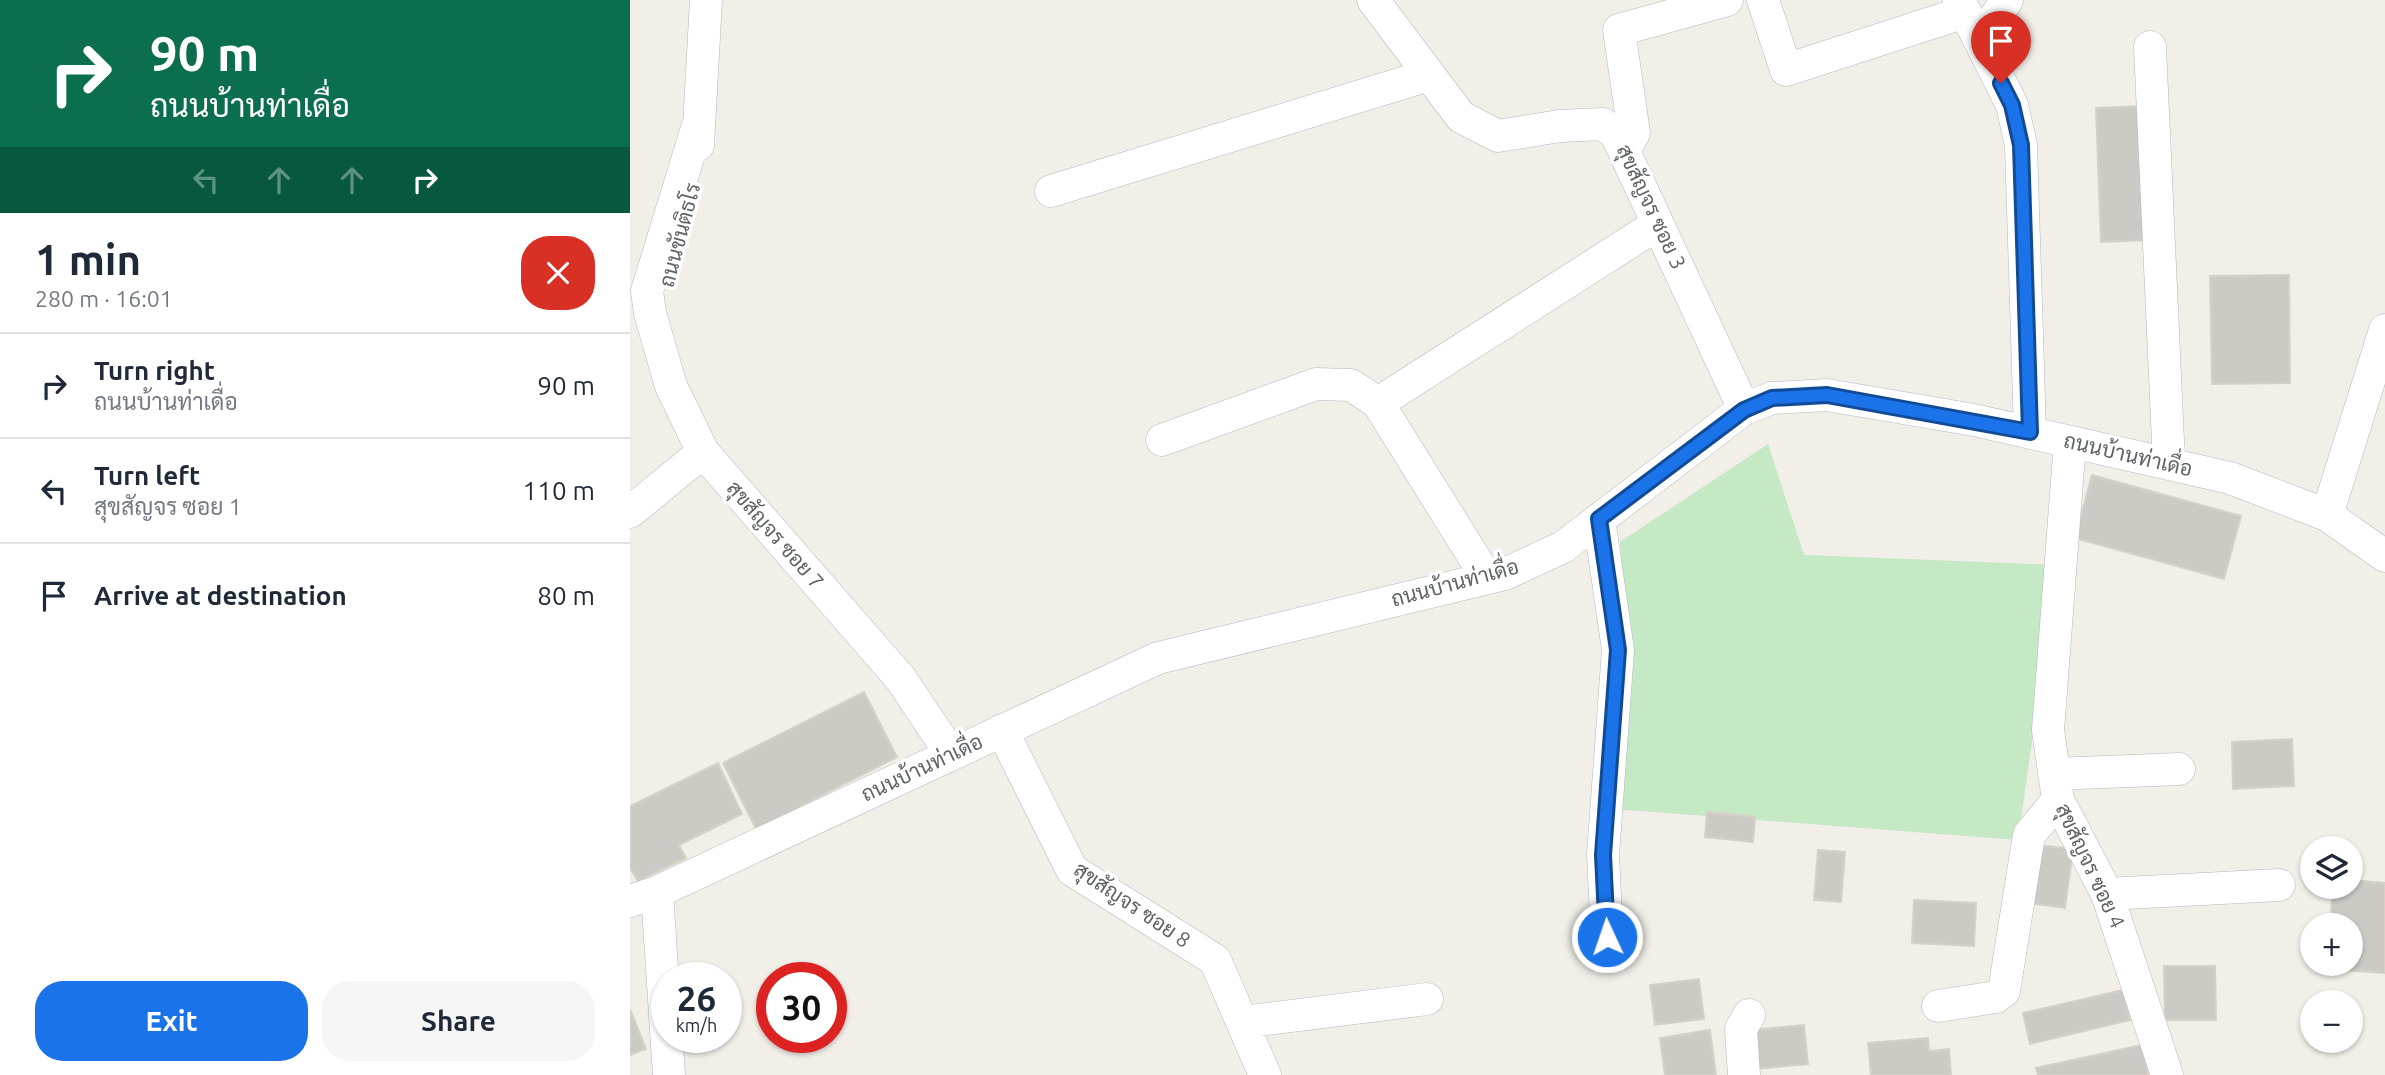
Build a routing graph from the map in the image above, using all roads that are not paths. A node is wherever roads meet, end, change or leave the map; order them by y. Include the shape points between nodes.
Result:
1 (706, 0) edge
2 (1373, 0) edge
3 (1727, 0) edge
4 (1763, 0) edge
5 (2007, 0) edge
6 (1968, 17) edge
7 (2150, 47) dead end
8 (1429, 75) junction
9 (1626, 148) junction
10 (1051, 191) dead end
11 (1658, 224) junction
12 (640, 307) edge
13 (2385, 330) edge
14 (1378, 403) junction
15 (1744, 410) junction
16 (2030, 432) junction
17 (1162, 440) dead end
18 (2070, 442) junction
19 (703, 452) junction
20 (2169, 464) junction
21 (630, 512) edge
22 (2327, 515) junction
23 (1599, 519) junction
24 (2385, 556) edge
25 (1487, 578) junction
26 (1002, 730) junction
27 (951, 754) junction
28 (2179, 769) dead end
29 (2056, 787) junction
30 (2279, 884) dead end
31 (2107, 894) junction
32 (644, 897) edge
33 (1607, 937) dead end
34 (1427, 999) dead end
35 (1938, 1006) dead end
36 (1749, 1015) dead end
37 (1242, 1022) junction
38 (669, 1075) edge
39 (1265, 1075) edge
40 (1744, 1075) edge
41 (2167, 1075) edge

1 - 12 street, ถนนขันติธโร via 699,164 663,299
2 - 8 street, สุขสัญจร ซอย 3
3 - 9 street via 1619,30 1634,133
4 - 6 street via 1786,70
5 - 6 street
6 - 16 street via 2012,105 2021,145
7 - 20 street
8 - 9 street, สุขสัญจร ซอย 3 via 1461,117 1498,136 1603,124
8 - 10 street
9 - 11 street, สุขสัญจร ซอย 3
11 - 14 street
11 - 15 street, สุขสัญจร ซอย 3
12 - 19 street, สุขสัญจร ซอย 7
13 - 22 street
14 - 17 street via 1351,385 1316,383
14 - 25 street
15 - 16 street, ถนนบ้านท่าเดื่อ via 1772,398 1827,395
15 - 23 street, ถนนบ้านท่าเดื่อ
16 - 18 street, ถนนบ้านท่าเดื่อ
18 - 20 street, ถนนบ้านท่าเดื่อ
18 - 29 street, สุขสัญจร ซอย 4 via 2048,730
19 - 21 street
19 - 27 street, สุขสัญจร ซอย 7 via 901,679
20 - 22 street, ถนนบ้านท่าเดื่อ via 2230,478
22 - 24 street, ถนนบ้านท่าเดื่อ
23 - 25 street, ถนนบ้านท่าเดื่อ via 1563,547
23 - 33 street via 1618,650 1603,855
25 - 26 street, ถนนบ้านท่าเดื่อ via 1158,658
26 - 27 street, ถนนบ้านท่าเดื่อ
26 - 37 street, สุขสัญจร ซอย 8 via 1072,870 1215,960
27 - 32 street, ถนนบ้านท่าเดื่อ
28 - 29 street
29 - 31 street, สุขสัญจร ซอย 4
29 - 35 street via 2029,835 2004,991 1996,997
30 - 31 street
31 - 41 street, สุขสัญจร ซอย 4
32 - 38 street
34 - 37 street
36 - 40 street via 1741,1029
37 - 39 street, สุขสัญจร ซอย 8

